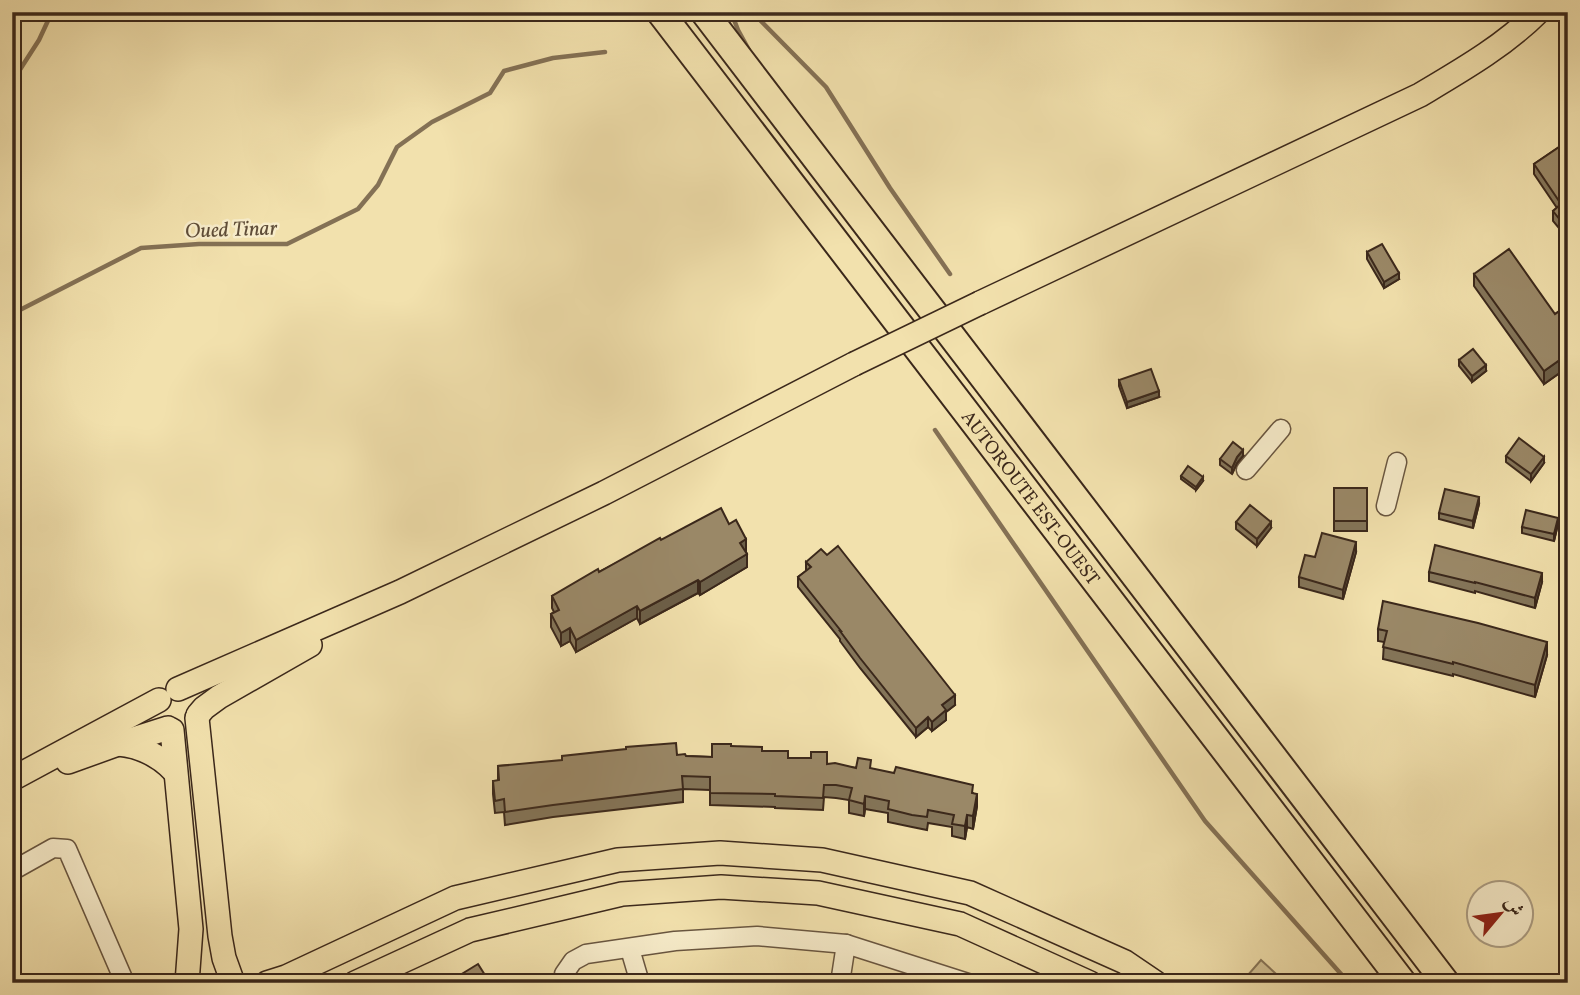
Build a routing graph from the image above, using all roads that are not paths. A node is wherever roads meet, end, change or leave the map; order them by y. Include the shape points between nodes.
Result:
1 (660, 12) edge
2 (704, 12) edge
3 (1538, 12) edge
4 (1281, 429) dead end
5 (1397, 462) dead end
6 (1246, 470) dead end
7 (1386, 506) dead end
8 (400, 592) junction
9 (240, 685) junction
10 (169, 694) junction
11 (198, 717) junction
12 (170, 729) junction
13 (118, 744) junction
14 (200, 751) junction
15 (176, 772) junction
16 (12, 781) edge
17 (12, 871) edge
18 (846, 944) junction
19 (630, 948) junction
20 (125, 983) edge
21 (187, 983) edge
22 (233, 983) edge
23 (267, 983) edge
24 (355, 983) edge
25 (565, 983) edge
26 (640, 983) edge
27 (840, 983) edge
28 (968, 983) edge
29 (1090, 983) edge
30 (1156, 983) edge
31 (1403, 983) edge
32 (1446, 983) edge

1 - 31 highway, AUTOROUTE EST-OUEST
2 - 32 highway, AUTOROUTE EST-OUEST
3 - 8 main road, bridge via 1485,55 1420,95 854,364
4 - 6 street
5 - 7 street
8 - 9 main road
8 - 10 main road
9 - 11 main road via 211,702
9 - 14 main road via 212,722
10 - 11 main road via 190,692 198,702
10 - 12 main road via 157,713
10 - 16 main road
11 - 12 main road via 187,729
11 - 14 main road
12 - 13 main road
12 - 15 main road
13 - 15 main road via 155,755
13 - 16 main road
14 - 22 main road via 219,936
15 - 21 main road via 191,929
17 - 20 street via 53,848 67,849
18 - 19 street via 757,936
18 - 27 street
18 - 28 street
19 - 25 street via 586,954 573,961 564,974
19 - 26 street
23 - 30 main road via 455,898 618,860 720,853 822,860 970,893 1125,962
24 - 29 main road via 470,930 622,894 721,887 818,893 960,924

